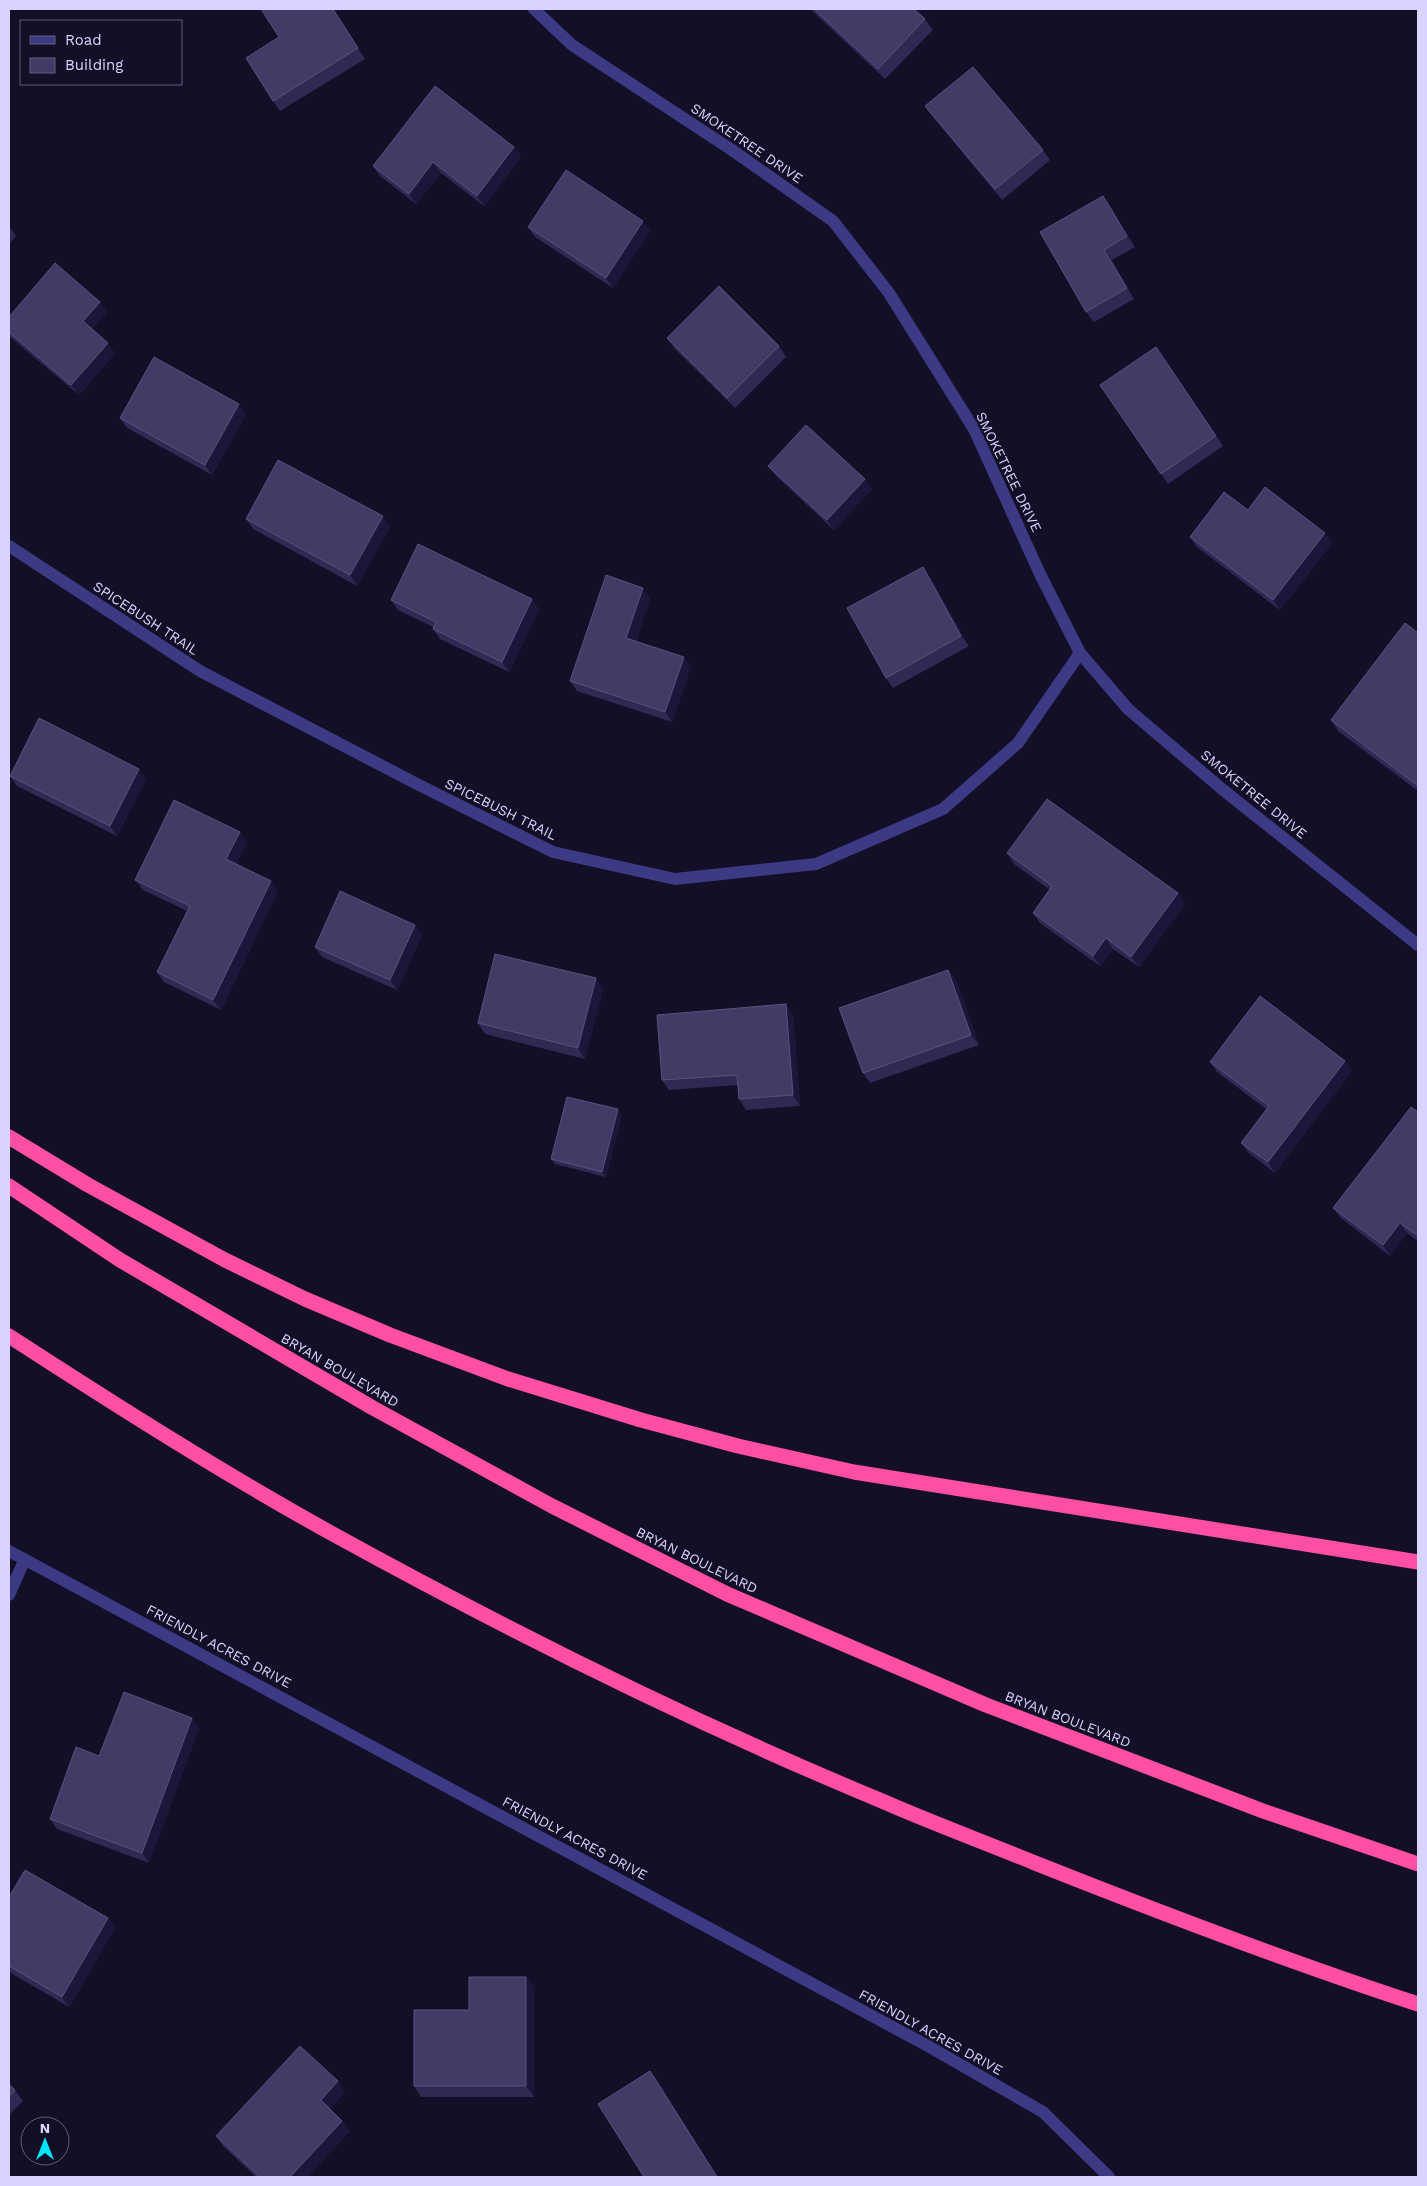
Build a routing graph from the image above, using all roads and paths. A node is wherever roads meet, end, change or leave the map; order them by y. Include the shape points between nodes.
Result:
1 (534, 9) edge
2 (9, 546) edge
3 (1080, 653) junction
4 (1418, 945) edge
5 (9, 1137) edge
6 (9, 1186) edge
7 (9, 1336) edge
8 (9, 1551) edge
9 (24, 1561) junction
10 (1418, 1562) edge
11 (9, 1595) edge
12 (1418, 1864) edge
13 (1418, 2004) edge
14 (1109, 2177) edge

1 - 3 street, SMOKETREE DRIVE via 572,45 833,221 889,293 974,429
2 - 3 street, SPICEBUSH TRAIL via 200,671 451,801 553,852 674,879 816,864 943,809 1018,743
3 - 4 street, SMOKETREE DRIVE via 1128,709 1222,789
5 - 10 highway via 224,1260 305,1299 508,1379 641,1420 854,1472
6 - 12 highway, BRYAN BOULEVARD via 120,1260 373,1408 552,1506 727,1594 986,1705 1262,1811
7 - 13 highway via 143,1422 328,1532 672,1707 880,1801 1104,1890
8 - 9 street, FRIENDLY ACRES DRIVE
9 - 11 street
9 - 14 street, FRIENDLY ACRES DRIVE via 134,1617 928,2046 1043,2112

